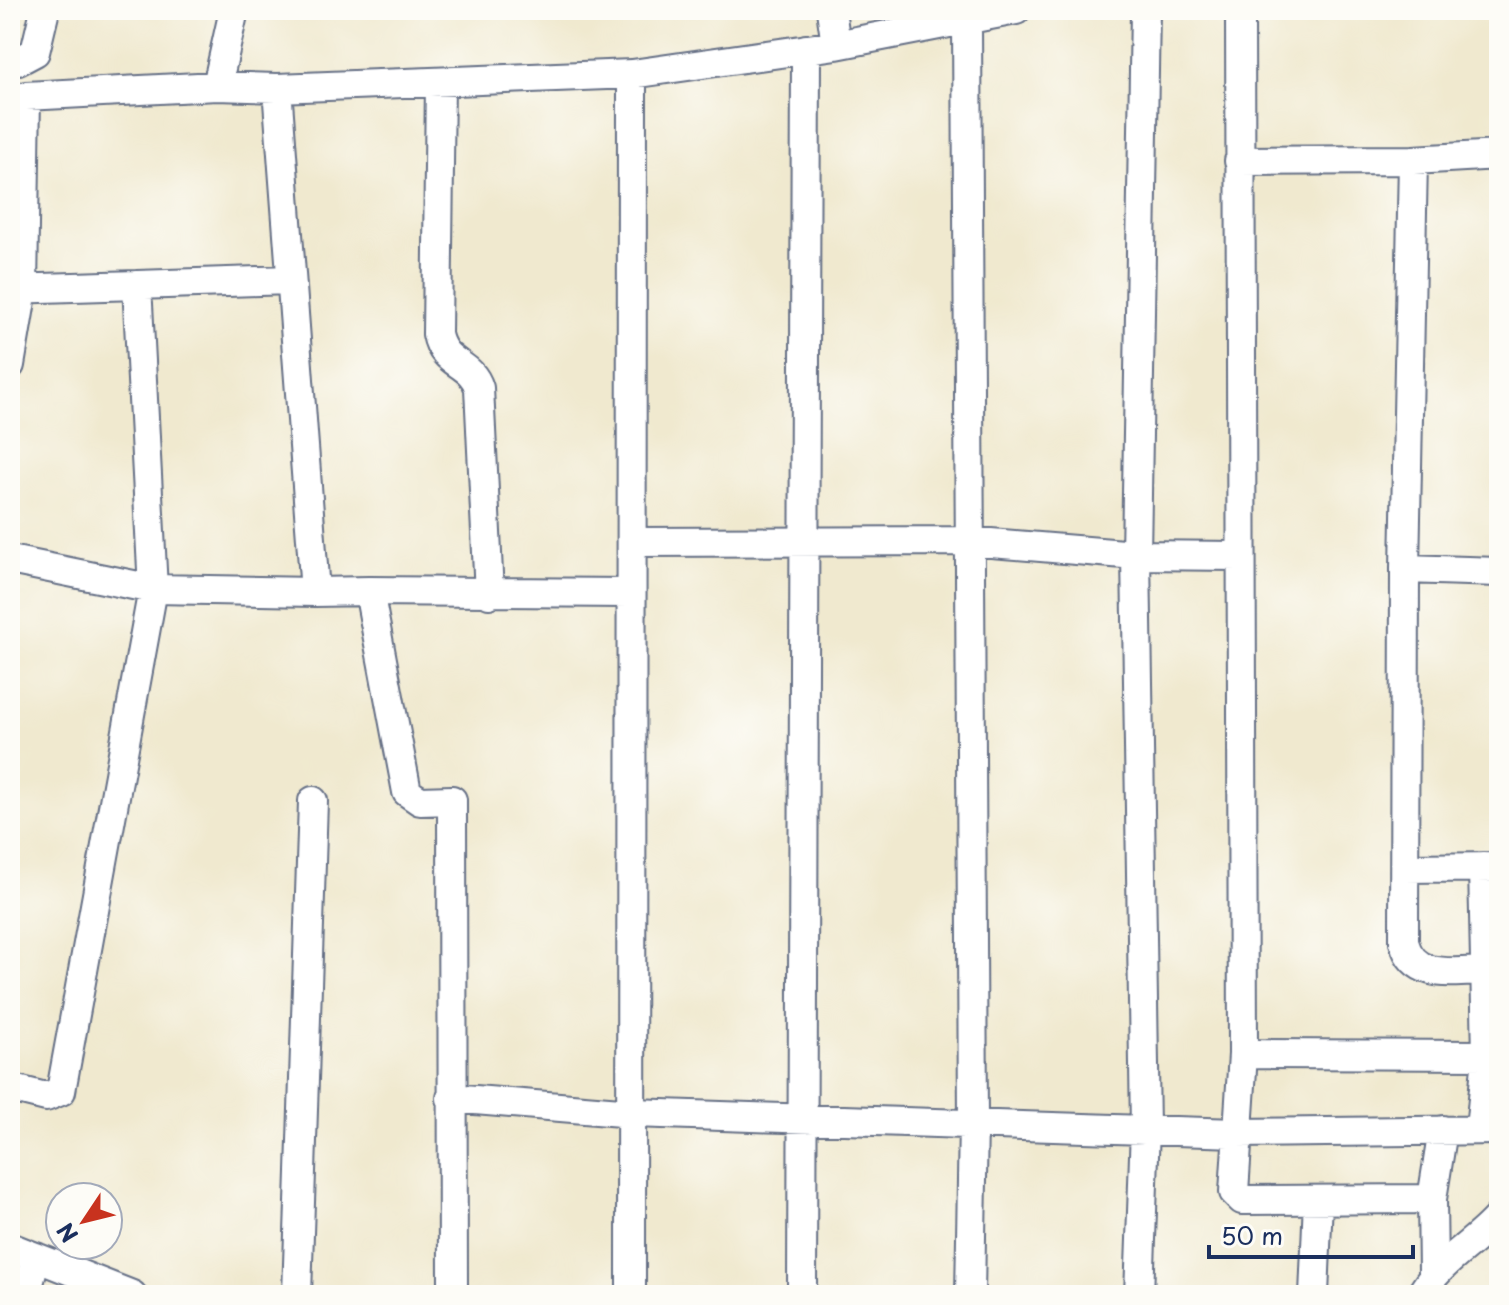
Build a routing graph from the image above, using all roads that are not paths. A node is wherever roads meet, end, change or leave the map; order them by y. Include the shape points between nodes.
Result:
1 (45, 10) edge
2 (234, 10) edge
3 (831, 10) edge
4 (1016, 10) edge
5 (1145, 10) edge
6 (1240, 10) edge
7 (967, 22) junction
8 (836, 45) junction
9 (806, 49) junction
10 (10, 60) edge
11 (632, 74) junction
12 (440, 82) junction
13 (217, 86) junction
14 (277, 88) junction
15 (18, 97) edge
16 (1499, 155) edge
17 (1413, 160) junction
18 (1239, 161) junction
19 (290, 280) junction
20 (137, 285) junction
21 (17, 289) edge
22 (10, 365) edge
23 (804, 541) junction
24 (967, 541) junction
25 (632, 542) junction
26 (1136, 555) junction
27 (1239, 556) junction
28 (10, 560) edge
29 (1405, 569) junction
30 (1499, 572) edge
31 (153, 589) junction
32 (369, 591) junction
33 (315, 592) junction
34 (630, 593) junction
35 (489, 594) junction
36 (313, 801) dead end
37 (1491, 867) edge
38 (1406, 868) junction
39 (1491, 971) edge
40 (1243, 1054) junction
41 (1491, 1063) edge
42 (10, 1088) edge
43 (451, 1098) junction
44 (633, 1113) junction
45 (800, 1118) junction
46 (973, 1122) junction
47 (1145, 1128) junction
48 (1443, 1130) junction
49 (1490, 1130) edge
50 (1237, 1133) junction
51 (1432, 1199) junction
52 (1318, 1200) junction
53 (1499, 1216) edge
54 (23, 1252) edge
55 (1427, 1284) edge
56 (26, 1295) edge
57 (132, 1295) edge
58 (297, 1295) edge
59 (453, 1295) edge
60 (631, 1295) edge
61 (802, 1295) edge
62 (970, 1295) edge
63 (1139, 1295) edge
64 (1314, 1295) edge

1 - 10 street via 35,52
2 - 13 street
3 - 8 street
4 - 7 street
5 - 26 street
6 - 18 street
7 - 8 street
7 - 24 street
8 - 9 street
9 - 11 street
9 - 23 street
11 - 12 street
11 - 25 street
12 - 14 street
12 - 35 street via 437,334 440,348 472,374 479,388
13 - 14 street
13 - 15 street
14 - 19 street
15 - 21 street
16 - 17 street
17 - 18 street
17 - 29 street
18 - 27 street
19 - 20 street
19 - 33 street
20 - 21 street
20 - 31 street
21 - 22 street
23 - 24 street
23 - 25 street
23 - 45 street
24 - 26 street
24 - 46 street
25 - 34 street
26 - 27 street
26 - 47 street
27 - 40 street
28 - 31 street
29 - 30 street
29 - 38 street
31 - 33 street
31 - 42 street via 61,1091 46,1097
32 - 33 street
32 - 35 street
32 - 43 street via 407,792 420,801 452,800
34 - 35 street
34 - 44 street
36 - 58 street
37 - 38 street
37 - 39 street
38 - 39 street via 1408,957 1430,971
39 - 41 street
40 - 41 street
40 - 50 street
41 - 49 street
43 - 44 street
43 - 59 street
44 - 45 street
44 - 60 street
45 - 46 street
45 - 61 street
46 - 47 street
46 - 62 street
47 - 50 street
47 - 63 street
48 - 49 street
48 - 50 street
48 - 51 street
50 - 52 street via 1237,1197
51 - 52 street
51 - 55 street
52 - 64 street
53 - 55 street
54 - 56 street
54 - 57 street

